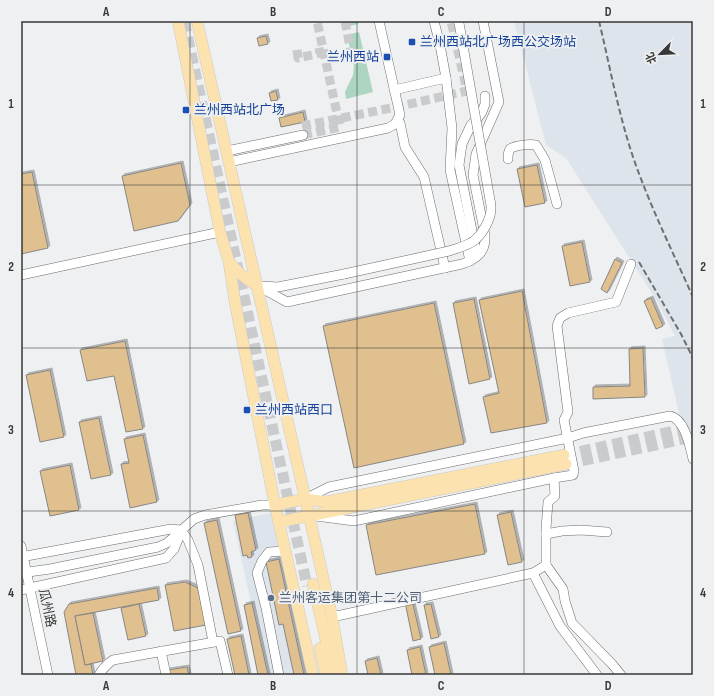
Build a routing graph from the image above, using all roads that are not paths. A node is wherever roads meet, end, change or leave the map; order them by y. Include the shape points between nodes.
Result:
1 (178, 21) edge
2 (197, 21) edge
3 (379, 21) edge
4 (434, 21) edge
5 (458, 21) edge
6 (483, 21) edge
7 (446, 78) junction
8 (394, 90) junction
9 (485, 96) dead end
10 (400, 123) dead end
11 (303, 135) tunnel mouth
12 (227, 151) junction
13 (508, 159) dead end
14 (229, 162) junction
15 (558, 204) dead end
16 (220, 232) junction
17 (474, 259) junction
18 (229, 262) junction
19 (631, 264) dead end
20 (444, 268) junction
21 (21, 274) edge
22 (256, 286) junction
23 (568, 438) junction
24 (693, 460) edge
25 (554, 478) junction
26 (305, 499) junction
27 (275, 505) junction
28 (308, 516) junction
29 (279, 522) junction
30 (181, 530) junction
31 (607, 532) dead end
32 (546, 534) junction
33 (21, 546) edge
34 (285, 551) junction
35 (22, 557) edge
36 (546, 565) junction
37 (24, 573) edge
38 (533, 573) junction
39 (25, 589) edge
40 (332, 616) junction
41 (213, 642) junction
42 (161, 651) junction
43 (48, 675) edge
44 (99, 675) edge
45 (166, 675) edge
46 (228, 675) edge
47 (280, 675) edge
48 (313, 675) edge
49 (326, 675) edge
50 (334, 675) edge
51 (342, 675) edge
52 (597, 675) edge
53 (622, 675) edge

1 - 16 main road
2 - 12 main road
3 - 8 street
4 - 7 street
5 - 22 street, bridge via 490,200 488,222 481,232 464,246 449,251 278,287
6 - 17 street via 499,102 476,154 473,175 485,241 481,252
7 - 8 street
7 - 17 street via 452,128 450,170
8 - 14 street via 400,115 395,124 388,128
9 - 17 street via 482,112 471,125 462,144 459,165
10 - 20 street via 405,147 424,177
11 - 12 street
12 - 14 main road
13 - 15 street via 508,153 514,147 536,145 545,160
14 - 22 main road
16 - 18 main road
16 - 21 street
17 - 20 street
18 - 22 main road via 238,273
18 - 27 main road
19 - 23 street via 616,302 568,313 560,318 557,326 568,412 564,420
20 - 22 street via 287,302
22 - 26 main road
23 - 24 street via 673,416 681,424
23 - 25 street via 573,475
23 - 26 street via 329,487
25 - 28 street via 354,521
25 - 32 street via 555,496 548,502
26 - 27 main road
26 - 28 main road
26 - 28 main road via 326,502 565,460
27 - 29 main road
27 - 30 street via 205,515 194,519
28 - 29 main road
28 - 40 main road
29 - 34 main road
30 - 35 street via 171,529
30 - 37 street via 167,543 158,547
30 - 39 street via 174,550 166,558
30 - 41 street via 198,565
31 - 32 street via 581,530
32 - 36 street
33 - 35 street, 瓜州路
34 - 47 street via 270,552 262,561 257,573
34 - 48 main road
35 - 37 street, 瓜州路
36 - 38 street
36 - 53 street via 563,589 572,623
37 - 39 street, 瓜州路
38 - 40 street
38 - 52 street via 560,626
39 - 43 street, 瓜州路
40 - 51 main road
41 - 42 street
41 - 46 street via 220,641
42 - 44 street via 113,660
42 - 45 street
49 - 50 main road via 310,585

